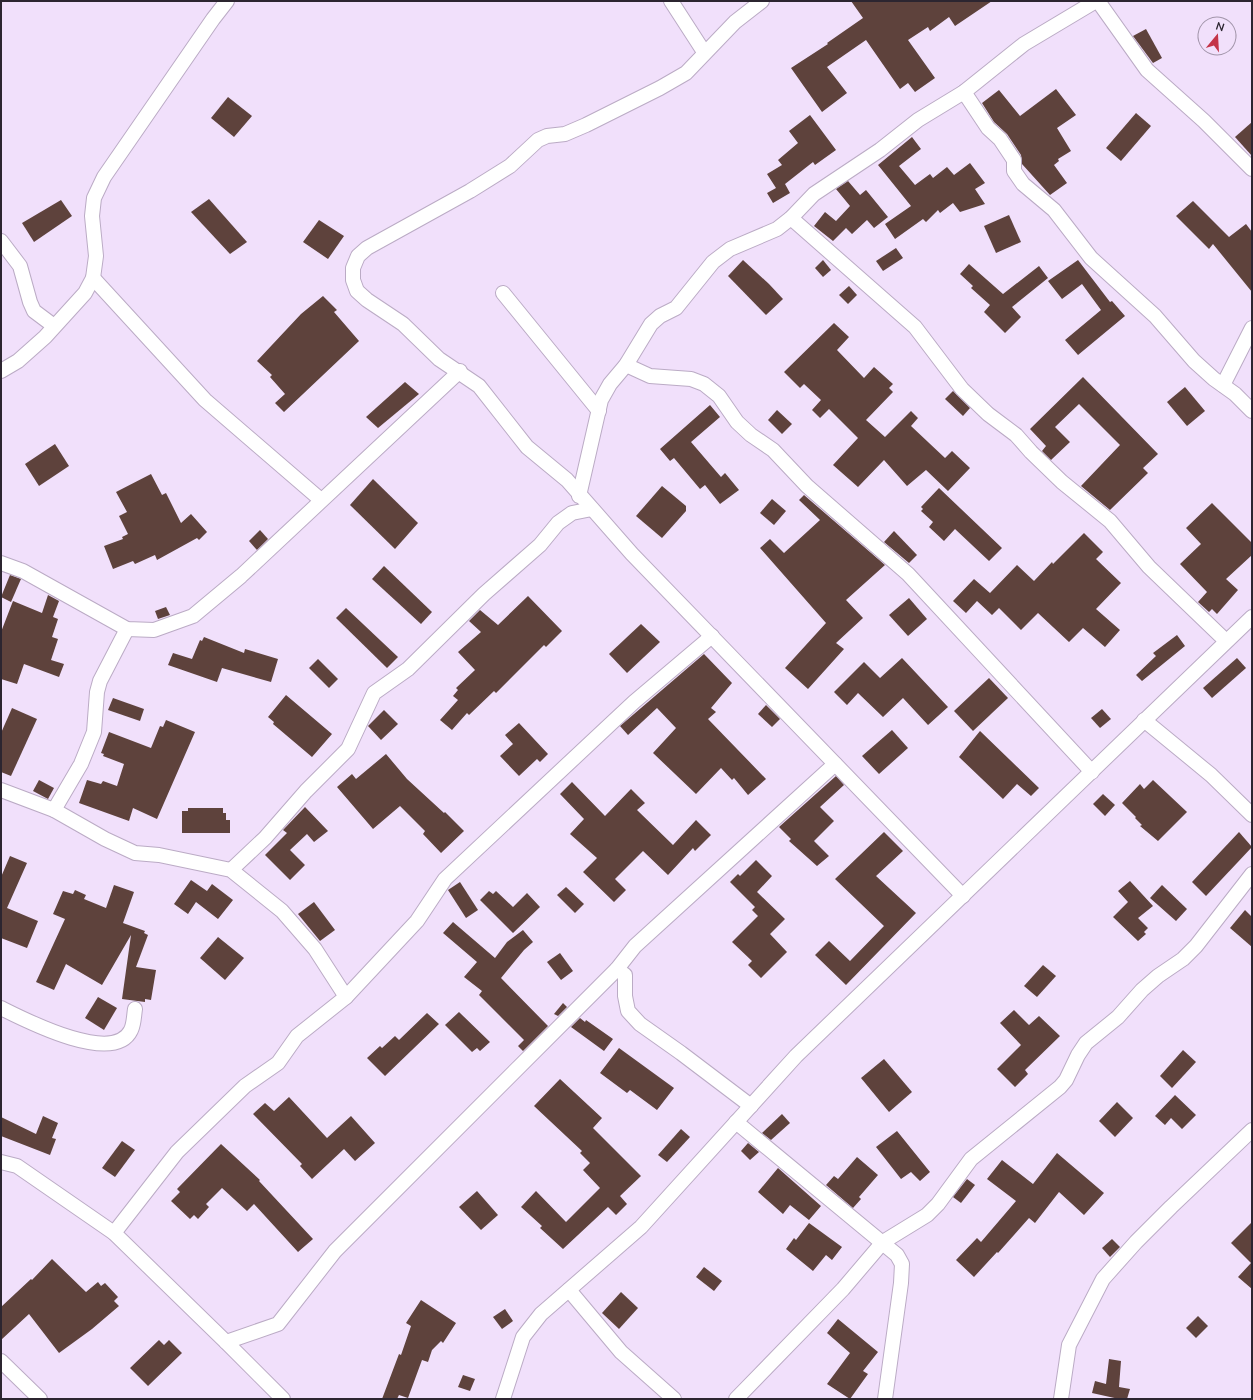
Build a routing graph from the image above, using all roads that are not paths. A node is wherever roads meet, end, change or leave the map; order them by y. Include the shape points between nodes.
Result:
1 (227, 1) edge
2 (670, 1) edge
3 (762, 1) edge
4 (1097, 1) edge
5 (704, 52) junction
6 (964, 92) junction
7 (1252, 169) edge
8 (791, 218) junction
9 (1, 241) edge
10 (94, 278) junction
11 (503, 293) dead end
12 (54, 326) junction
13 (1252, 328) edge
14 (626, 365) junction
15 (1, 371) edge
16 (460, 371) junction
17 (1223, 385) junction
18 (599, 411) junction
19 (1252, 411) edge
20 (579, 496) junction
21 (321, 500) junction
22 (592, 509) junction
23 (1, 563) edge
24 (1252, 617) edge
25 (127, 629) junction
26 (712, 636) junction
27 (1226, 641) junction
28 (1144, 720) junction
29 (835, 764) junction
30 (1092, 772) junction
31 (1, 790) edge
32 (54, 810) junction
33 (1252, 815) edge
34 (231, 870) junction
35 (1252, 874) edge
36 (963, 896) junction
37 (617, 969) junction
38 (346, 997) junction
39 (1, 1008) edge
40 (135, 1009) dead end
41 (751, 1106) junction
42 (736, 1122) junction
43 (1252, 1130) edge
44 (1, 1162) edge
45 (114, 1233) junction
46 (883, 1242) junction
47 (569, 1290) junction
48 (226, 1342) junction
49 (1, 1361) edge
50 (40, 1399) edge
51 (283, 1399) edge
52 (503, 1399) edge
53 (674, 1399) edge
54 (736, 1399) edge
55 (885, 1399) edge
56 (1061, 1399) edge

1 - 10 street via 104,177 94,198 92,216 96,256
2 - 5 street
3 - 5 street via 734,22
4 - 6 street via 1024,44
4 - 7 street via 1147,70
5 - 16 street via 686,73 586,125 565,134 538,140 510,166 367,248 358,256 353,268 353,280 357,291 403,324 439,359
6 - 8 street via 918,120 880,150 814,194
6 - 17 street via 1014,160 1014,171 1023,184 1054,210 1091,258 1155,316 1194,361
8 - 14 street via 777,229 730,249 713,262 676,308 651,324
8 - 27 street via 915,327 962,389 988,414 1016,435 1062,482 1110,521 1149,567
9 - 12 street via 20,266 34,311
10 - 12 street via 85,293
10 - 21 street via 205,400
11 - 18 street
12 - 15 street via 32,349
13 - 17 street
14 - 18 street via 610,384 601,400
14 - 30 street via 650,376 691,379 704,384 719,396 737,422 772,450 807,486 908,574
16 - 20 street via 479,386 527,447 567,480
16 - 21 street
17 - 19 street
18 - 20 street
20 - 22 street
21 - 25 street via 241,576 193,616 154,630
22 - 26 street
22 - 34 street via 572,513 558,523 540,544 484,594 408,669 374,693 348,749 306,791 265,838
23 - 25 street via 29,575
24 - 27 street
25 - 32 street via 100,681 94,732 81,764
26 - 29 street
26 - 38 street via 634,702 445,879 417,921
27 - 28 street
28 - 30 street
28 - 33 street via 1211,775
29 - 36 street
29 - 37 street via 635,946
30 - 36 street
31 - 32 street
32 - 34 street via 105,840 135,854 159,855
34 - 38 street via 282,912 315,948
35 - 46 street via 1188,955 1158,976 1118,1017 1086,1043 1060,1087 971,1159 927,1215
36 - 41 street via 796,1056
37 - 41 street via 624,975 628,1011 640,1024
37 - 48 street via 335,1251 278,1324
38 - 45 street via 297,1036 278,1063 245,1086 177,1152
39 - 40 street via 79,1041 108,1044 124,1039 131,1030
41 - 42 street
42 - 46 street
42 - 47 street via 641,1227
43 - 56 street via 1136,1242 1103,1279 1070,1345
44 - 45 street via 17,1166
45 - 48 street
46 - 54 street via 843,1289
46 - 55 street via 897,1255 902,1264
47 - 52 street via 541,1314 523,1337
47 - 53 street via 621,1352
48 - 51 street
49 - 50 street

